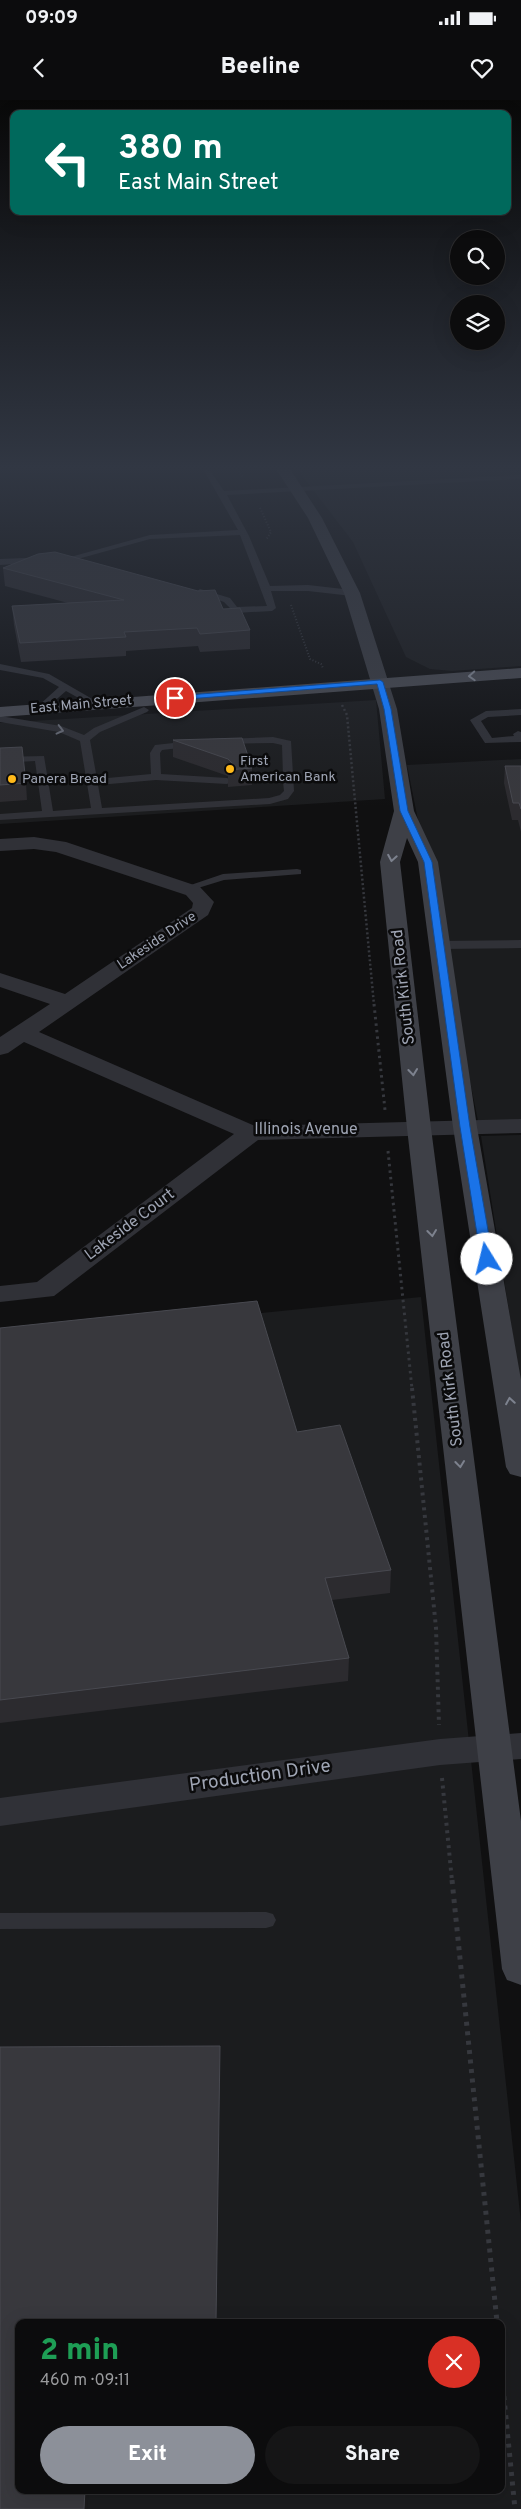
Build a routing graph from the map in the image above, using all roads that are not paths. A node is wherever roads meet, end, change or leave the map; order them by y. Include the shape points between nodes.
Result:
1 (264, 581) edge
2 (346, 581) edge
3 (189, 589) edge
4 (267, 589) junction
5 (352, 593) junction
6 (0, 668) edge
7 (521, 673) edge
8 (64, 688) junction
9 (521, 688) edge
10 (382, 689) junction
11 (96, 704) junction
12 (40, 709) junction
13 (144, 710) junction
14 (0, 712) edge
15 (521, 712) edge
16 (0, 719) edge
17 (518, 734) dead end
18 (85, 740) junction
19 (0, 760) edge
20 (156, 778) junction
21 (288, 779) junction
22 (251, 780) dead end
23 (226, 781) dead end
24 (92, 782) junction
25 (97, 810) junction
26 (404, 811) junction
27 (48, 814) junction
28 (0, 817) edge
29 (0, 845) edge
30 (297, 872) dead end
31 (185, 888) junction
32 (521, 944) edge
33 (440, 945) junction
34 (0, 980) edge
35 (68, 1002) junction
36 (9, 1037) edge
37 (521, 1126) edge
38 (465, 1127) junction
39 (420, 1128) junction
40 (252, 1133) junction
41 (0, 1294) edge
42 (521, 1467) edge
43 (508, 1746) edge
44 (0, 1812) edge
45 (266, 1920) dead end
46 (0, 1921) edge
47 (521, 1969) edge

1 - 4 lane
2 - 5 main road, South Kirk Road
3 - 4 lane via 227,600 236,610 272,608
4 - 5 lane via 308,588
5 - 10 main road, South Kirk Road
6 - 8 lane via 46,676 59,681
7 -> 10 main road, East Main Street
8 - 11 lane
8 - 12 lane
9 - 10 main road, East Main Street
10 - 11 main road, East Main Street
10 - 13 main road, East Main Street
10 - 26 main road, South Kirk Road
11 - 12 main road, East Main Street
12 - 14 main road, East Main Street
13 - 16 main road, East Main Street
13 - 18 lane via 97,730
15 - 17 lane via 507,716 486,714 475,720 489,741 521,740
16 -> 18 lane via 60,730
18 - 24 lane
19 - 27 lane via 40,758
20 - 21 lane via 155,753 159,747 273,740 287,743
20 - 23 lane
20 - 24 lane
21 - 22 lane
21 - 25 lane via 289,791 279,799
24 - 25 lane
25 - 27 lane
26 - 33 main road, South Kirk Road via 428,862
26 -> 39 main road, South Kirk Road via 390,862
27 - 28 lane
29 - 31 street, Lakeside Drive via 34,843 59,846
30 - 31 lane via 223,877
31 - 35 street, Lakeside Drive via 204,902 201,911
32 - 33 lane
33 - 38 main road, South Kirk Road
34 - 35 street
35 - 36 street, Lakeside Drive
36 - 40 street, Illinois Avenue
37 - 38 street, Illinois Avenue
38 - 39 street, Illinois Avenue
42 -> 38 main road, South Kirk Road
39 - 40 street, Illinois Avenue
39 -> 43 main road, South Kirk Road
40 - 41 street, Lakeside Court via 44,1290
43 - 44 street, Production Drive via 440,1752
43 - 47 main road, South Kirk Road
45 - 46 lane

